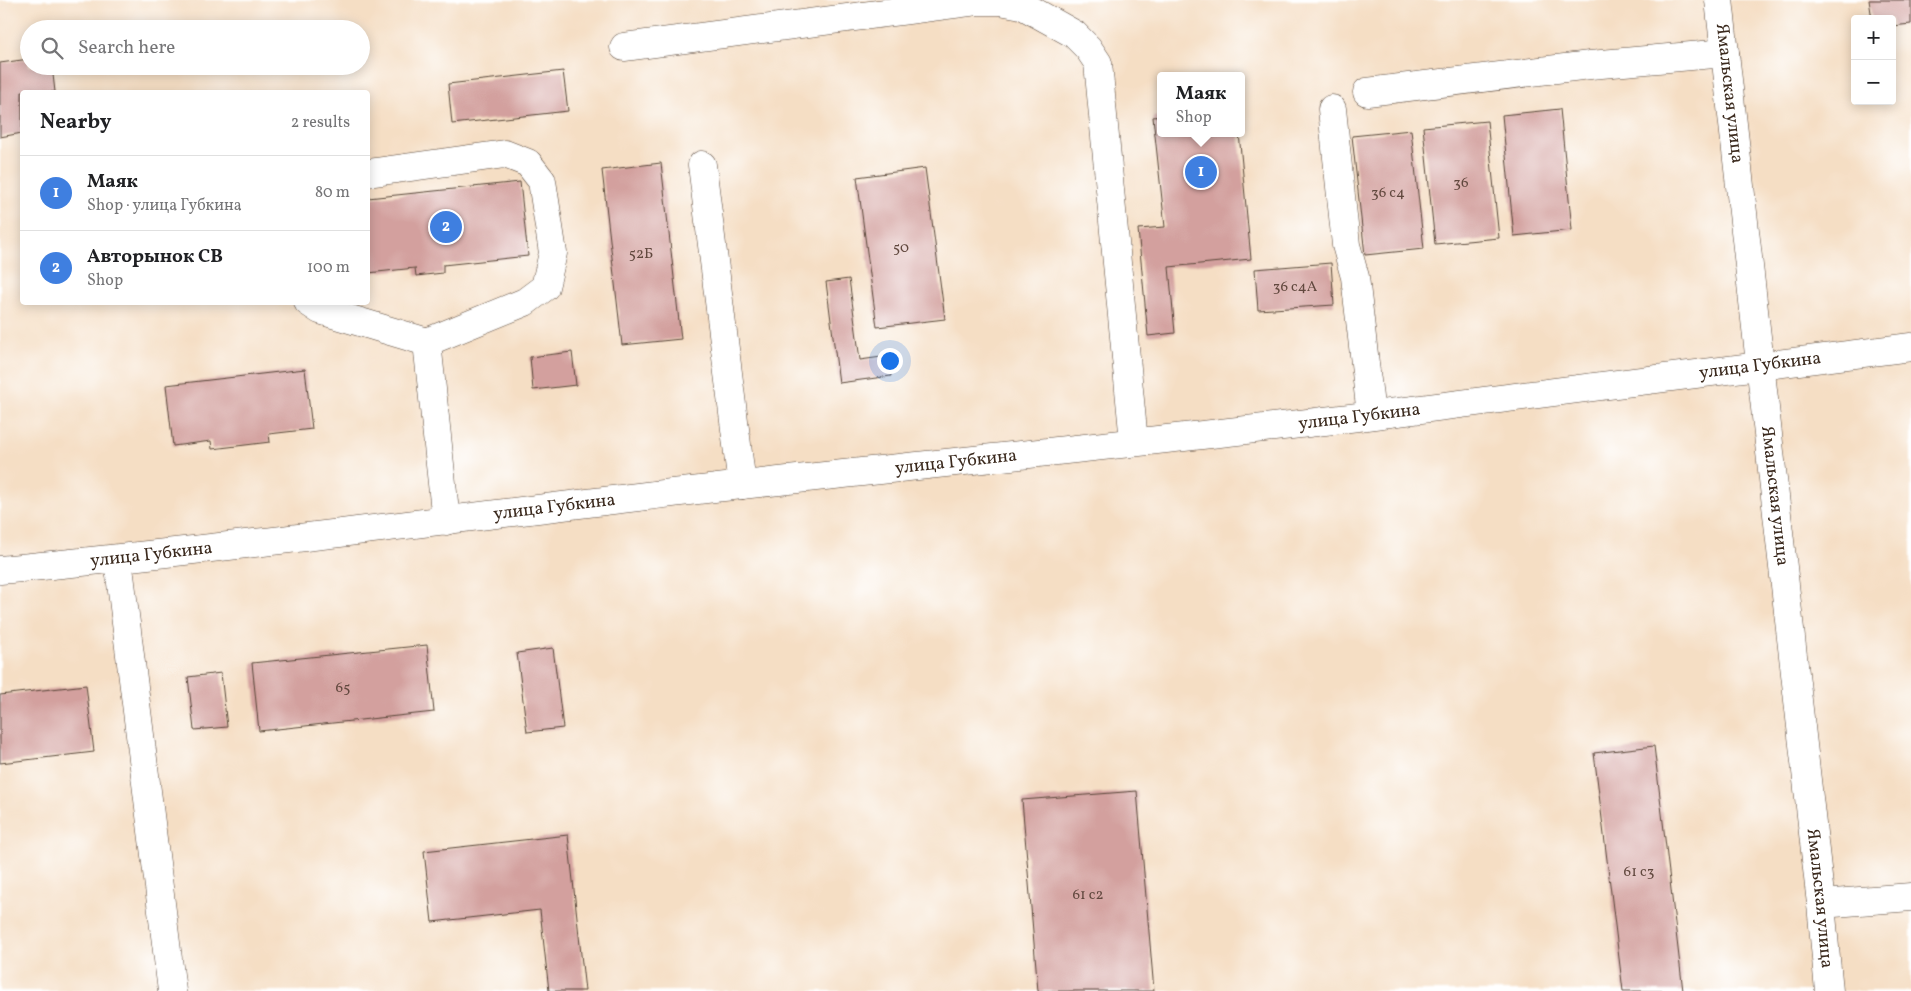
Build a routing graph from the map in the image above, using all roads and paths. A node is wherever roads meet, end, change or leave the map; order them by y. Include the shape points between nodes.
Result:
1 (1719, 0) edge
2 (624, 48) dead end
3 (1725, 53) junction
4 (1367, 92) dead end
5 (1332, 109) dead end
6 (702, 165) dead end
7 (370, 173) edge
8 (312, 305) edge
9 (427, 342) junction
10 (1911, 348) edge
11 (1760, 365) junction
12 (1371, 415) junction
13 (1134, 442) junction
14 (742, 486) junction
15 (446, 521) junction
16 (118, 559) junction
17 (0, 570) edge
18 (1911, 897) edge
19 (1821, 904) junction
20 (172, 991) edge
21 (1829, 991) edge

1 - 3 street, Ямальская улица
2 - 13 street via 977,1 1022,5 1074,34 1098,63
3 - 4 street via 1590,65
3 - 11 street, Ямальская улица
5 - 12 street via 1346,245 1355,277
6 - 14 street
7 - 9 street via 505,154 528,163 542,181 553,253 545,287 525,302
8 - 9 street
9 - 15 street
10 - 11 street, улица Губкина
11 - 12 street, улица Губкина
11 - 19 street, Ямальская улица
12 - 13 street, улица Губкина
13 - 14 street, улица Губкина
14 - 15 street, улица Губкина
15 - 16 street, улица Губкина
16 - 17 street, улица Губкина
16 - 20 street
18 - 19 street
19 - 21 street, Ямальская улица

